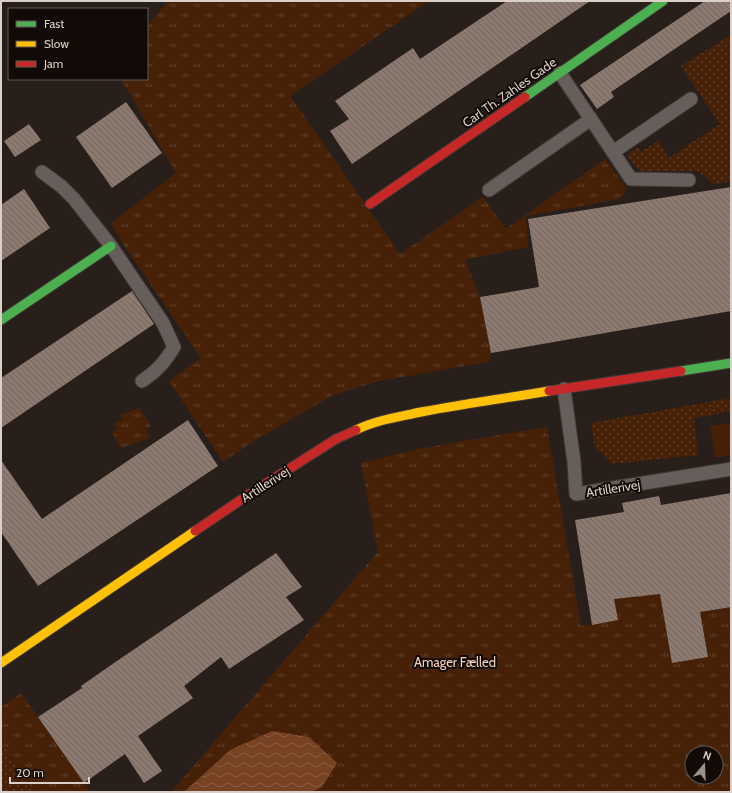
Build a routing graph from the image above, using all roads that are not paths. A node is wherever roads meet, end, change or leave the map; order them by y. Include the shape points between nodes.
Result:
1 (663, 1) edge
2 (560, 73) junction
3 (691, 99) dead end
4 (591, 119) junction
5 (613, 152) junction
6 (42, 172) dead end
7 (690, 180) dead end
8 (489, 190) dead end
9 (370, 204) dead end
10 (111, 246) junction
11 (1, 320) edge
12 (731, 363) edge
13 (142, 381) dead end
14 (564, 389) junction
15 (731, 469) edge
16 (1, 663) edge

1 - 2 street, Carl Th. Zahles Gade
2 - 4 lane
2 - 9 street, Carl Th. Zahles Gade
3 - 5 lane
4 - 5 lane
4 - 8 lane
5 - 7 lane via 631,179
6 - 10 lane via 74,199
10 - 11 street
10 - 13 lane via 163,323 174,346 164,363
12 - 14 street, Artillerivej
14 - 15 lane, Artillerivej via 576,494
14 - 16 street, Artillerivej via 398,417 364,426 336,439 248,495

